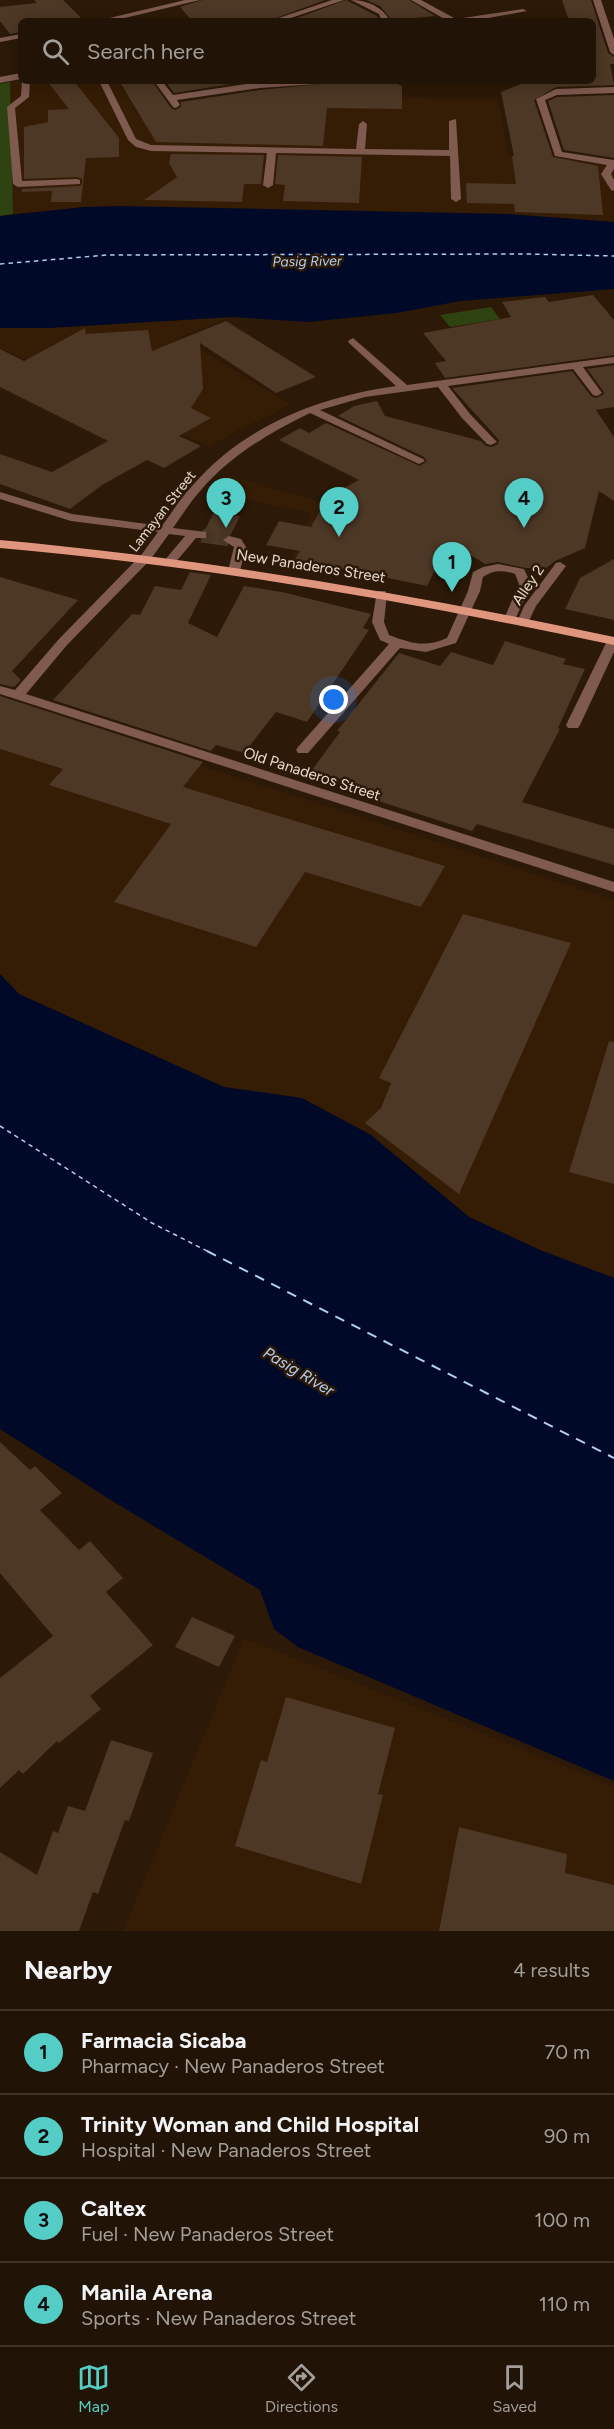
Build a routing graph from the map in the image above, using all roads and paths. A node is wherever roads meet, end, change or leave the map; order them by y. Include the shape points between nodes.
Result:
1 (196, 0) edge
2 (340, 0) edge
3 (355, 0) edge
4 (415, 0) edge
5 (597, 0) edge
6 (523, 11) dead end
7 (115, 18) edge
8 (283, 18) edge
9 (384, 18) edge
10 (449, 18) edge
11 (475, 18) edge
12 (18, 37) edge
13 (0, 40) edge
14 (613, 46) edge
15 (18, 77) edge
16 (0, 80) edge
17 (26, 84) edge
18 (104, 84) edge
19 (161, 84) edge
20 (251, 84) edge
21 (614, 90) edge
22 (171, 98) junction
23 (177, 107) dead end
24 (453, 121) dead end
25 (363, 124) dead end
26 (272, 150) junction
27 (360, 152) junction
28 (454, 153) junction
29 (614, 163) edge
30 (77, 182) dead end
31 (268, 185) dead end
32 (614, 188) edge
33 (456, 198) dead end
34 (353, 341) dead end
35 (614, 360) edge
36 (576, 365) junction
37 (440, 382) junction
38 (404, 388) junction
39 (597, 393) dead end
40 (310, 409) junction
41 (490, 442) dead end
42 (419, 461) dead end
43 (0, 495) edge
44 (164, 531) junction
45 (229, 540) dead end
46 (0, 544) edge
47 (146, 557) junction
48 (170, 561) junction
49 (560, 566) dead end
50 (234, 570) junction
51 (381, 594) junction
52 (466, 611) junction
53 (510, 619) junction
54 (523, 622) junction
55 (614, 641) edge
56 (397, 643) junction
57 (0, 690) edge
58 (16, 696) junction
59 (573, 725) dead end
60 (303, 750) dead end
61 (614, 887) edge

1 - 7 street
2 - 8 street
3 - 9 street
4 - 10 street
5 - 14 street via 605,9
6 - 11 street
12 - 13 street
15 - 16 street
17 - 30 street via 25,97 11,107 18,184
18 - 26 street via 132,140 140,146
19 - 22 street
20 - 22 street
21 - 29 street via 556,92 540,99 558,154
22 - 23 street
24 - 28 street
25 - 27 street
26 - 27 street
26 - 31 street
27 - 28 street
28 - 33 street
29 - 32 street via 606,174
34 - 38 street
35 - 36 street, Lamayan Street
36 - 37 street, Lamayan Street
36 - 39 street
37 - 38 street, Lamayan Street
37 - 41 street
38 - 40 street, Lamayan Street
40 - 42 street
40 - 44 street, Lamayan Street via 265,431 223,461 196,488
43 - 44 street via 71,517
44 - 47 street, Lamayan Street
44 - 48 street via 197,535
45 - 50 street via 240,547
46 - 47 main road, New Panaderos Street
47 - 48 main road, New Panaderos Street
47 - 58 street, Lamayan Street
48 - 50 main road, New Panaderos Street
49 - 54 street, Alley 2
50 - 51 main road, New Panaderos Street
51 - 52 main road, New Panaderos Street
51 - 56 street via 378,622 384,636
52 - 53 main road, New Panaderos Street
52 - 53 street via 477,575 488,567 509,567 520,572 525,584
52 - 56 street via 452,640 441,647 431,650
53 - 54 main road, New Panaderos Street
54 - 55 main road, New Panaderos Street
55 - 59 street
56 - 60 street
57 - 58 street, Old Panaderos Street
58 - 61 street, Old Panaderos Street

